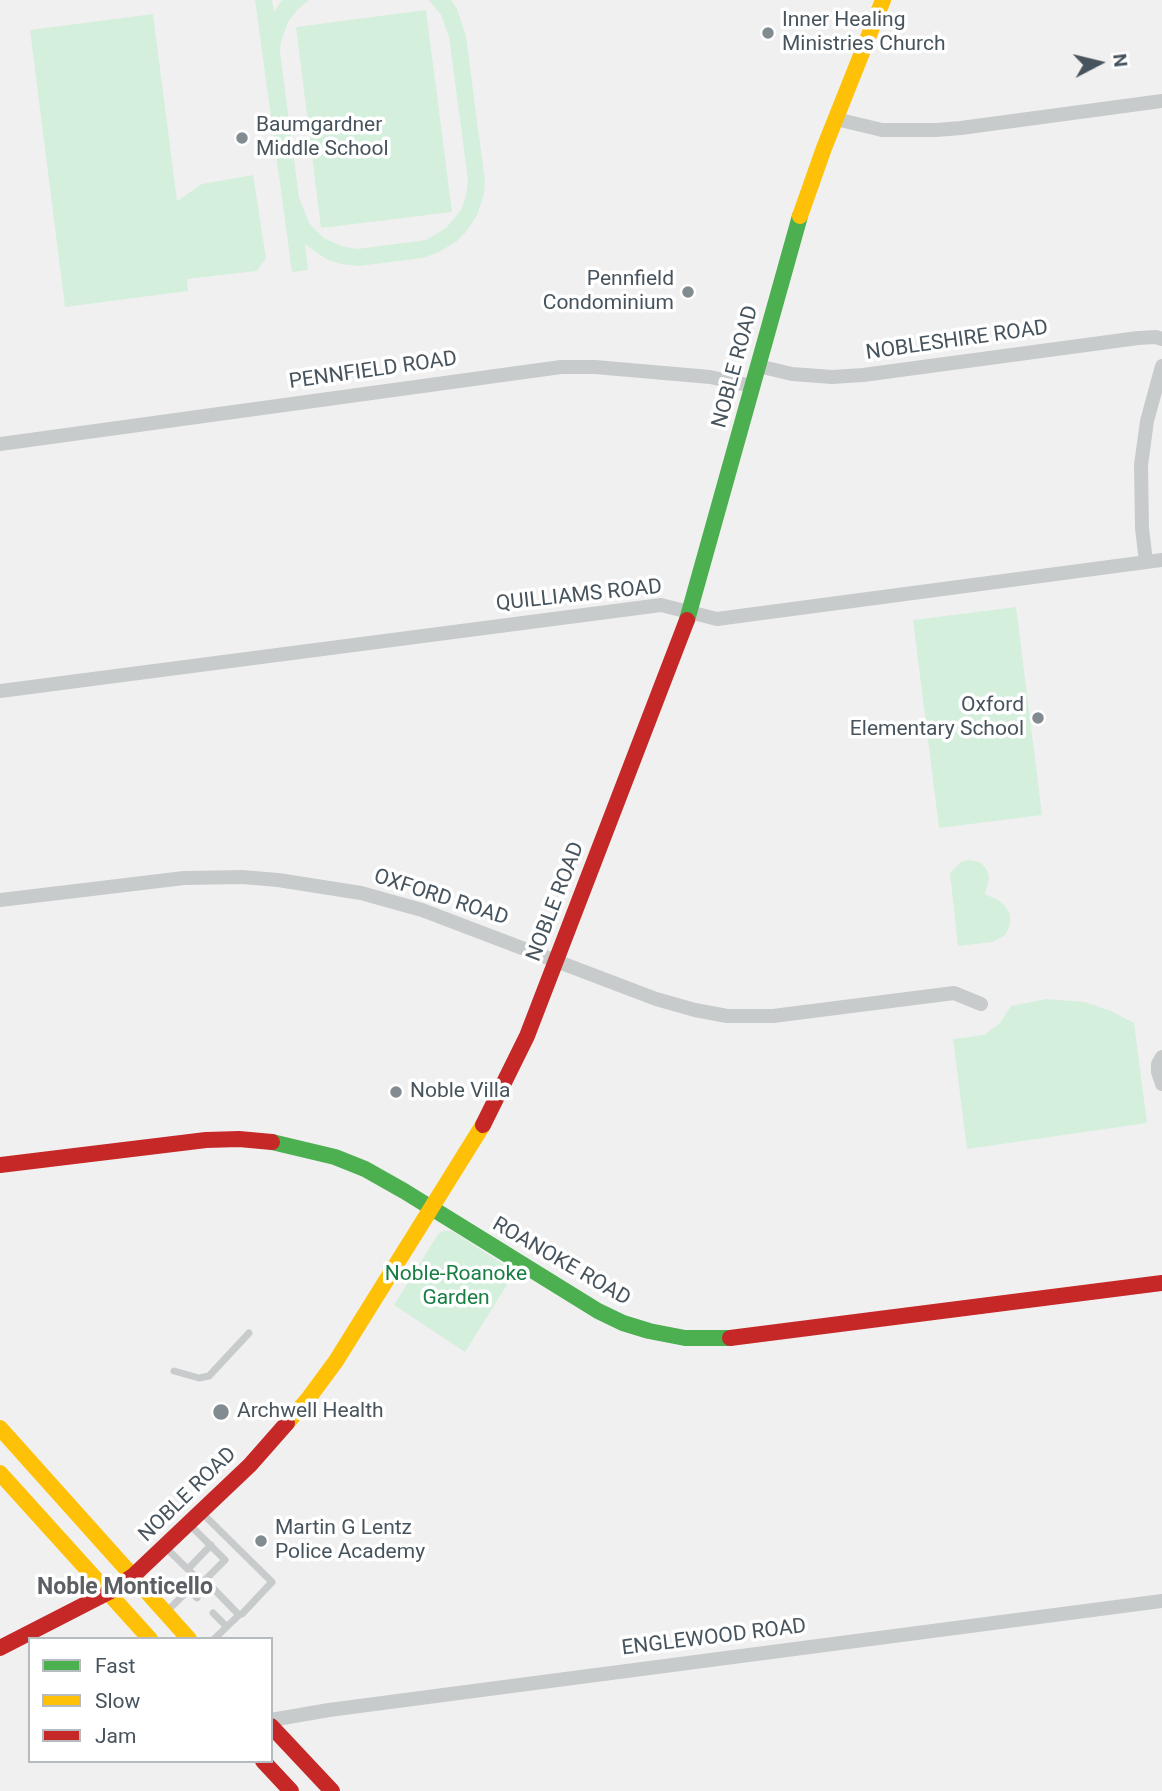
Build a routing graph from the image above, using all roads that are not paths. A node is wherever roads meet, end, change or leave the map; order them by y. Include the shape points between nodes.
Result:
1 (883, 0) edge
2 (1162, 100) edge
3 (836, 119) junction
4 (1162, 339) edge
5 (758, 366) junction
6 (1162, 366) edge
7 (752, 386) junction
8 (0, 444) edge
9 (1162, 561) edge
10 (1146, 562) junction
11 (689, 611) junction
12 (0, 691) edge
13 (0, 900) edge
14 (556, 961) junction
15 (981, 1004) dead end
16 (1162, 1056) edge
17 (1162, 1084) edge
18 (0, 1165) edge
19 (431, 1208) junction
20 (1162, 1283) edge
21 (249, 1333) dead end
22 (174, 1371) dead end
23 (0, 1428) edge
24 (0, 1472) edge
25 (56, 1490) junction
26 (34, 1510) junction
27 (195, 1517) junction
28 (211, 1545) junction
29 (165, 1546) junction
30 (188, 1569) junction
31 (133, 1576) junction
32 (200, 1582) junction
33 (189, 1589) junction
34 (109, 1592) junction
35 (197, 1598) dead end
36 (1162, 1601) edge
37 (165, 1613) junction
38 (213, 1613) dead end
39 (239, 1615) junction
40 (226, 1626) junction
41 (148, 1637) edge
42 (187, 1637) edge
43 (216, 1637) edge
44 (0, 1648) edge
45 (273, 1720) edge
46 (273, 1728) edge
47 (265, 1763) edge
48 (291, 1791) edge
49 (332, 1791) edge

1 - 3 main road, NOBLE ROAD
2 - 3 street via 936,130 882,130
3 - 5 main road, NOBLE ROAD via 798,220
4 - 5 street, NOBLESHIRE ROAD via 1138,338 863,375 792,374
5 - 7 main road, NOBLE ROAD
6 - 10 street via 1141,465
7 - 8 street, PENNFIELD ROAD via 710,377 561,367
7 - 11 main road, NOBLE ROAD
9 - 10 street, QUILLIAMS ROAD
10 - 11 street, QUILLIAMS ROAD via 717,619
11 - 12 street, QUILLIAMS ROAD via 661,605
11 - 14 main road, NOBLE ROAD
13 - 14 street, OXFORD ROAD via 184,877 278,880 394,902
14 - 15 street, OXFORD ROAD via 662,1001 727,1016 760,1017 950,994
14 - 19 main road, NOBLE ROAD via 503,1086
16 - 17 street via 1157,1072
18 - 19 main road, ROANOKE ROAD via 188,1141 248,1140 335,1157
19 - 20 main road, ROANOKE ROAD via 604,1314 649,1332 685,1338 734,1338
19 - 27 main road, NOBLE ROAD via 322,1381 250,1465
21 - 22 lane via 209,1376
23 - 25 main road
24 - 26 main road
25 - 26 main road
25 - 31 main road
26 - 34 main road
27 - 28 lane
27 - 29 main road, NOBLE ROAD
27 - 39 lane via 272,1582
28 - 30 lane
28 - 32 lane via 225,1560
29 - 30 lane
29 - 31 main road, NOBLE ROAD
30 - 32 lane
31 - 34 main road, NOBLE ROAD
31 - 37 main road
32 - 33 lane
32 - 39 lane via 209,1584
33 - 35 lane
33 - 37 lane
34 - 41 main road
34 - 44 main road, NOBLE ROAD
36 - 45 street, ENGLEWOOD ROAD
37 - 42 main road
38 - 40 lane
39 - 40 lane
40 - 43 lane
46 - 49 main road
47 - 48 main road

